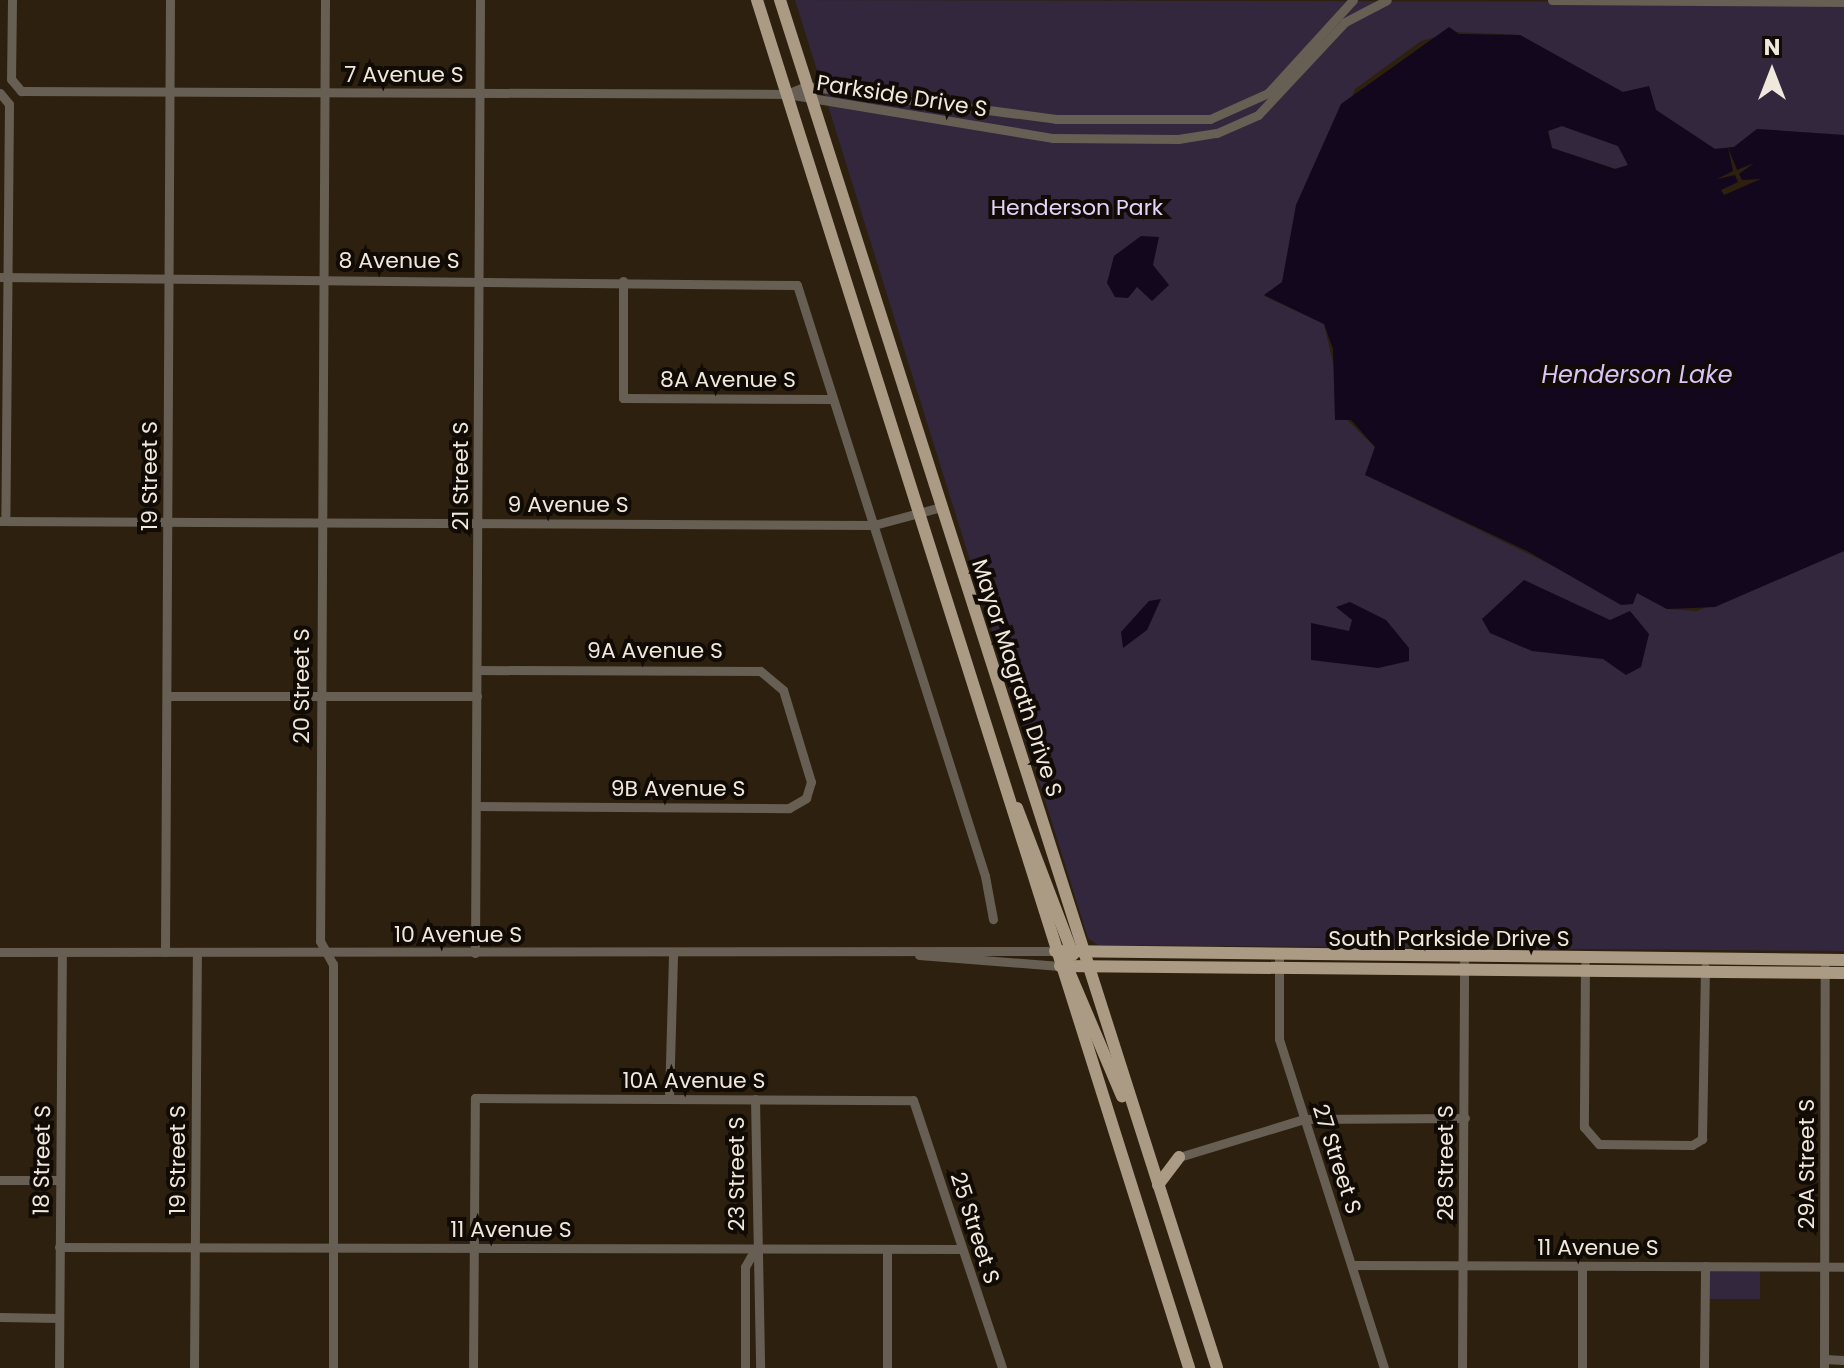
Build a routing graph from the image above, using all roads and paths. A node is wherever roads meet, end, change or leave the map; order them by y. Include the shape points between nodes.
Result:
1 (12, 0) edge
2 (170, 0) edge
3 (325, 0) edge
4 (480, 0) edge
5 (757, 0) edge
6 (780, 0) edge
7 (1353, 0) edge
8 (1387, 0) edge
9 (1552, 0) edge
10 (1844, 2) edge
11 (806, 86) junction
12 (170, 90) junction
13 (325, 92) junction
14 (0, 93) edge
15 (480, 93) junction
16 (787, 94) junction
17 (812, 101) junction
18 (4, 277) edge
19 (169, 278) junction
20 (322, 279) junction
21 (479, 280) junction
22 (623, 281) junction
23 (832, 399) junction
24 (941, 507) junction
25 (916, 515) junction
26 (2, 521) edge
27 (167, 521) junction
28 (321, 521) junction
29 (479, 522) junction
30 (874, 525) junction
31 (478, 670) junction
32 (320, 695) junction
33 (168, 696) junction
34 (477, 696) junction
35 (796, 730) joint
36 (1000, 780) junction
37 (476, 806) junction
38 (993, 919) dead end
39 (1055, 951) junction
40 (0, 952) edge
41 (62, 952) junction
42 (165, 952) junction
43 (197, 952) junction
44 (328, 952) junction
45 (1070, 952) junction
46 (1084, 952) junction
47 (475, 953) junction
48 (673, 954) junction
49 (916, 954) junction
50 (1844, 960) edge
51 (1279, 964) junction
52 (1464, 964) junction
53 (1585, 965) junction
54 (1705, 965) junction
55 (1064, 966) junction
56 (1825, 966) junction
57 (1088, 967) junction
58 (1844, 973) edge
59 (669, 1099) junction
60 (755, 1099) junction
61 (913, 1100) joint
62 (1134, 1107) junction
63 (1465, 1118) junction
64 (1304, 1119) junction
65 (1148, 1150) junction
66 (1179, 1157) junction
67 (0, 1180) edge
68 (59, 1180) junction
69 (1158, 1185) junction
70 (59, 1247) junction
71 (195, 1247) junction
72 (333, 1247) junction
73 (473, 1247) junction
74 (755, 1249) junction
75 (887, 1249) junction
76 (962, 1249) junction
77 (1352, 1265) junction
78 (1463, 1266) junction
79 (1582, 1266) junction
80 (1705, 1266) junction
81 (1825, 1267) junction
82 (1844, 1267) edge
83 (0, 1317) edge
84 (58, 1318) junction
85 (1844, 1360) edge
86 (1824, 1364) edge
87 (1189, 1365) edge
88 (59, 1368) edge
89 (194, 1368) edge
90 (333, 1368) edge
91 (473, 1368) edge
92 (745, 1368) edge
93 (760, 1368) edge
94 (887, 1368) edge
95 (1002, 1368) edge
96 (1217, 1368) edge
97 (1384, 1368) edge
98 (1462, 1368) edge
99 (1582, 1368) edge
100 (1704, 1368) edge

1 - 12 street, 7 Avenue S via 11,79 21,91
2 - 12 street, 19 Street S
3 - 13 street, 20 Street S
4 - 15 street, 21 Street S
5 - 16 main road, Mayor Magrath Drive S
6 - 11 main road, Mayor Magrath Drive S
7 - 11 street, Parkside Drive S via 1260,101 1210,119 1056,119
8 - 17 street, Parkside Drive S via 1345,22 1269,108 1201,137 1053,138
9 - 10 street
11 - 16 street, Parkside Drive S
11 - 17 main road, Mayor Magrath Drive S
12 - 13 street, 7 Avenue S
12 - 19 street, 19 Street S
13 - 15 street, 7 Avenue S
13 - 20 street, 20 Street S
14 - 18 street via 9,104
15 - 16 street, 7 Avenue S
15 - 21 street, 21 Street S
16 - 17 street, Parkside Drive S
16 - 25 main road, Mayor Magrath Drive S
17 - 24 main road, Mayor Magrath Drive S
18 - 19 street, 8 Avenue S
18 - 26 street
19 - 20 street, 8 Avenue S
19 - 27 street, 19 Street S
20 - 21 street, 8 Avenue S
20 - 28 street, 20 Street S
21 - 22 street, 8 Avenue S
21 - 29 street, 21 Street S
22 - 23 street, 8 Avenue S via 797,285
22 - 23 street, 8A Avenue S via 623,398
23 - 30 street
24 - 25 street, 9 Avenue S
24 - 46 main road, Mayor Magrath Drive S
25 - 30 street, 9 Avenue S
25 - 36 main road, Mayor Magrath Drive S
26 - 27 street, 9 Avenue S
27 - 28 street, 9 Avenue S
27 - 33 street, 19 Street S
28 - 29 street, 9 Avenue S
28 - 32 street, 20 Street S
29 - 30 street, 9 Avenue S
29 - 31 street, 21 Street S
30 - 38 street
31 - 34 street, 21 Street S
31 - 35 street, 9A Avenue S via 755,670 783,690
32 - 33 street
32 - 34 street
32 - 44 street, 20 Street S via 320,941
33 - 42 street, 19 Street S
34 - 37 street, 21 Street S
35 - 37 street, 9B Avenue S via 811,784 789,808
36 - 39 main road, Mayor Magrath Drive S
36 - 45 main road
37 - 47 street, 21 Street S
39 - 45 main road, South Parkside Drive S
39 - 49 street, 10 Avenue S
39 - 55 main road, Mayor Magrath Drive S
40 - 41 street, 10 Avenue S
41 - 42 street, 10 Avenue S
41 - 68 street, 18 Street S
42 - 43 street, 10 Avenue S
43 - 44 street, 10 Avenue S
43 - 71 street, 19 Street S
44 - 47 street, 10 Avenue S
44 - 72 street, 20 Street S
45 - 46 main road, South Parkside Drive S
45 - 57 main road
46 - 51 main road, South Parkside Drive S
46 - 57 main road, Mayor Magrath Drive S
47 - 48 street, 10 Avenue S
48 - 49 street, 10 Avenue S
48 - 59 street
49 - 55 street, 10 Avenue S
50 - 56 main road, South Parkside Drive S
51 - 52 main road, South Parkside Drive S
51 - 57 main road, South Parkside Drive S
51 - 64 street, 27 Street S via 1279,1039
52 - 53 main road, South Parkside Drive S
52 - 63 street, 28 Street S
53 - 54 main road, South Parkside Drive S
53 - 54 street via 1587,1138 1692,1145 1705,1127
54 - 56 main road, South Parkside Drive S
55 - 57 main road, South Parkside Drive S
55 - 62 main road via 1124,1101
55 - 87 main road, Mayor Magrath Drive S
56 - 58 main road, South Parkside Drive S
56 - 81 street, 29A Street S
57 - 62 main road, Mayor Magrath Drive S
59 - 60 street, 10A Avenue S
59 - 73 street, 10A Avenue S via 475,1098
60 - 61 street, 10A Avenue S
60 - 74 street, 23 Street S
61 - 76 street, 25 Street S
62 - 65 main road, Mayor Magrath Drive S
63 - 64 street
63 - 78 street, 28 Street S
64 - 66 street
64 - 77 street, 27 Street S
65 - 66 main road
65 - 69 main road, Mayor Magrath Drive S
66 - 69 main road
67 - 68 street
68 - 70 street, 18 Street S
69 - 96 main road, Mayor Magrath Drive S
70 - 71 street, 11 Avenue S
70 - 84 street, 18 Street S
71 - 72 street, 11 Avenue S
71 - 89 street, 19 Street S
72 - 73 street, 11 Avenue S
72 - 90 street, 20 Street S
73 - 74 street, 11 Avenue S
73 - 91 street
74 - 75 street, 11 Avenue S
74 - 92 street, 23 Street S via 745,1267
74 - 93 street, 23 Street S
75 - 76 street, 11 Avenue S
75 - 94 street
76 - 95 street, 25 Street S
77 - 78 street, 11 Avenue S
77 - 97 street, 27 Street S
78 - 79 street, 11 Avenue S
78 - 98 street, 28 Street S
79 - 80 street, 11 Avenue S
79 - 99 street
80 - 81 street, 11 Avenue S
80 - 100 street
81 - 82 street, 11 Avenue S
81 - 86 street, 29A Street S
83 - 84 street
84 - 88 street, 18 Street S
85 - 86 street

